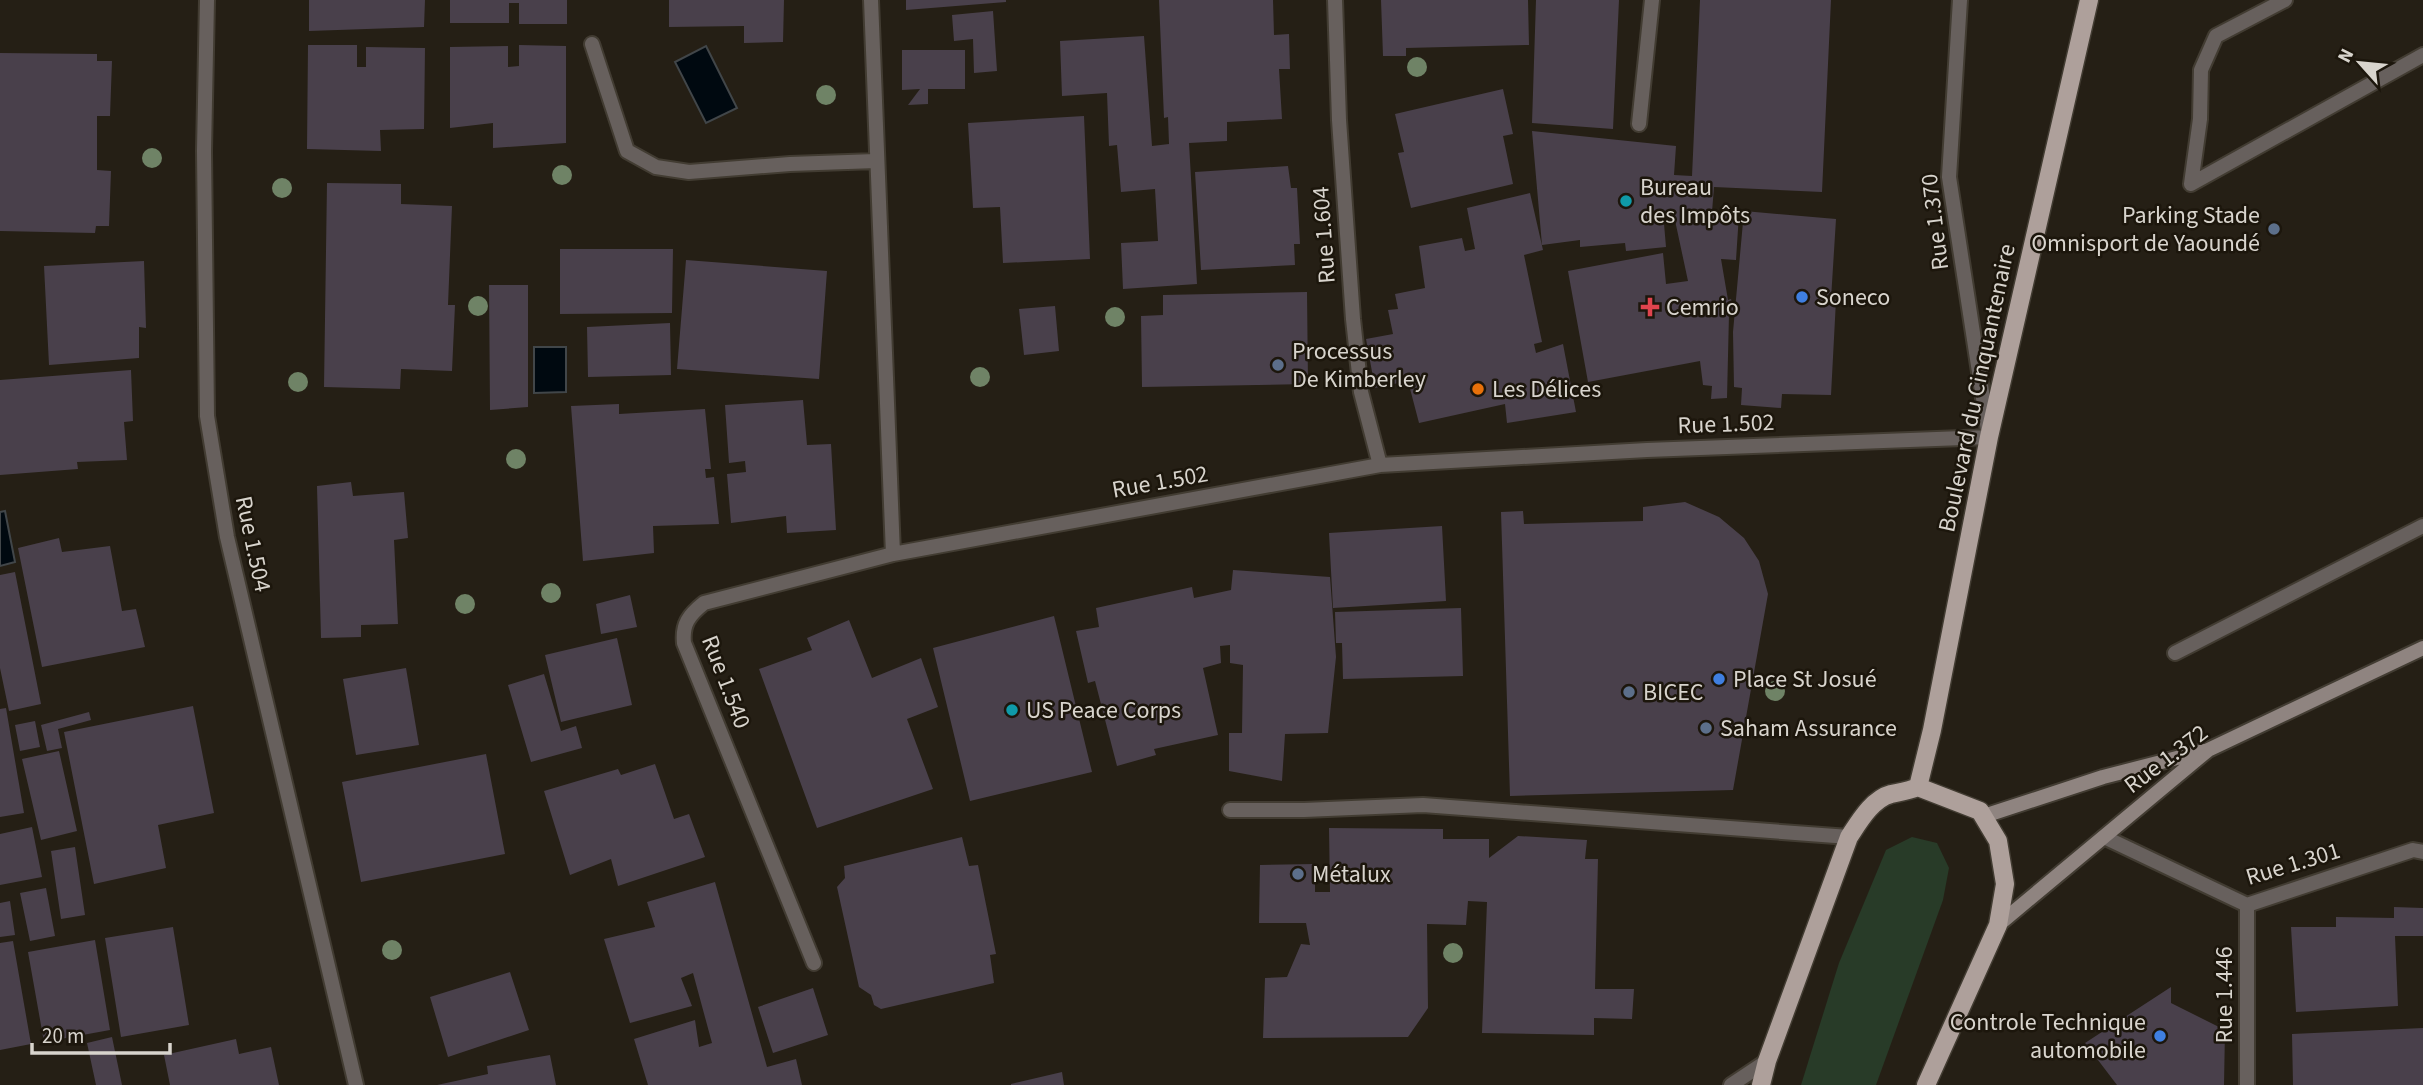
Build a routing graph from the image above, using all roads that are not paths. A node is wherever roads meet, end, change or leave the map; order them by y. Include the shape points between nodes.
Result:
1 (208, 0) edge
2 (871, 0) edge
3 (1335, 0) edge
4 (1652, 0) edge
5 (1960, 0) edge
6 (2089, 0) edge
7 (2285, 0) edge
8 (592, 44) dead end
9 (2423, 55) edge
10 (1639, 124) dead end
11 (876, 162) junction
12 (1989, 437) junction
13 (1380, 465) junction
14 (2423, 526) edge
15 (893, 554) junction
16 (2423, 648) edge
17 (2175, 653) dead end
18 (2208, 750) junction
19 (1918, 788) junction
20 (1230, 810) dead end
21 (1983, 816) junction
22 (1849, 837) junction
23 (2104, 837) junction
24 (2423, 852) edge
25 (2247, 905) junction
26 (1998, 925) junction
27 (814, 963) dead end
28 (1767, 1061) junction
29 (356, 1085) edge
30 (1731, 1085) edge
31 (1761, 1085) edge
32 (1926, 1085) edge
33 (2247, 1085) edge

1 - 29 street, Rue 1.504 via 204,151 207,416 227,537
2 - 11 street
3 - 13 street, Rue 1.604 via 1353,319 1361,392
4 - 10 street
5 - 12 street, Rue 1.370 via 1949,177
6 - 12 main road, Boulevard du Cinquantenaire
7 - 9 street via 2216,36 2201,70 2191,184
8 - 11 street via 627,152 656,167 689,172
11 - 15 street
12 - 13 street, Rue 1.502
12 - 19 main road, Boulevard du Cinquantenaire
13 - 15 street, Rue 1.502
14 - 17 street
15 - 27 street, Rue 1.540 via 704,603 690,614 682,630
16 - 18 main road, Rue 1.372
18 - 21 main road via 2103,777
18 - 23 main road, Rue 1.372
19 - 21 main road
19 - 22 main road via 1889,794 1868,810
20 - 22 street via 1423,805
21 - 26 main road via 1998,841 2005,884
22 - 28 main road
23 - 25 street, Rue 1.301
23 - 26 main road, Rue 1.372
24 - 25 street, Rue 1.301 via 2413,850
25 - 33 street, Rue 1.446
26 - 32 main road
28 - 30 street
28 - 31 main road

